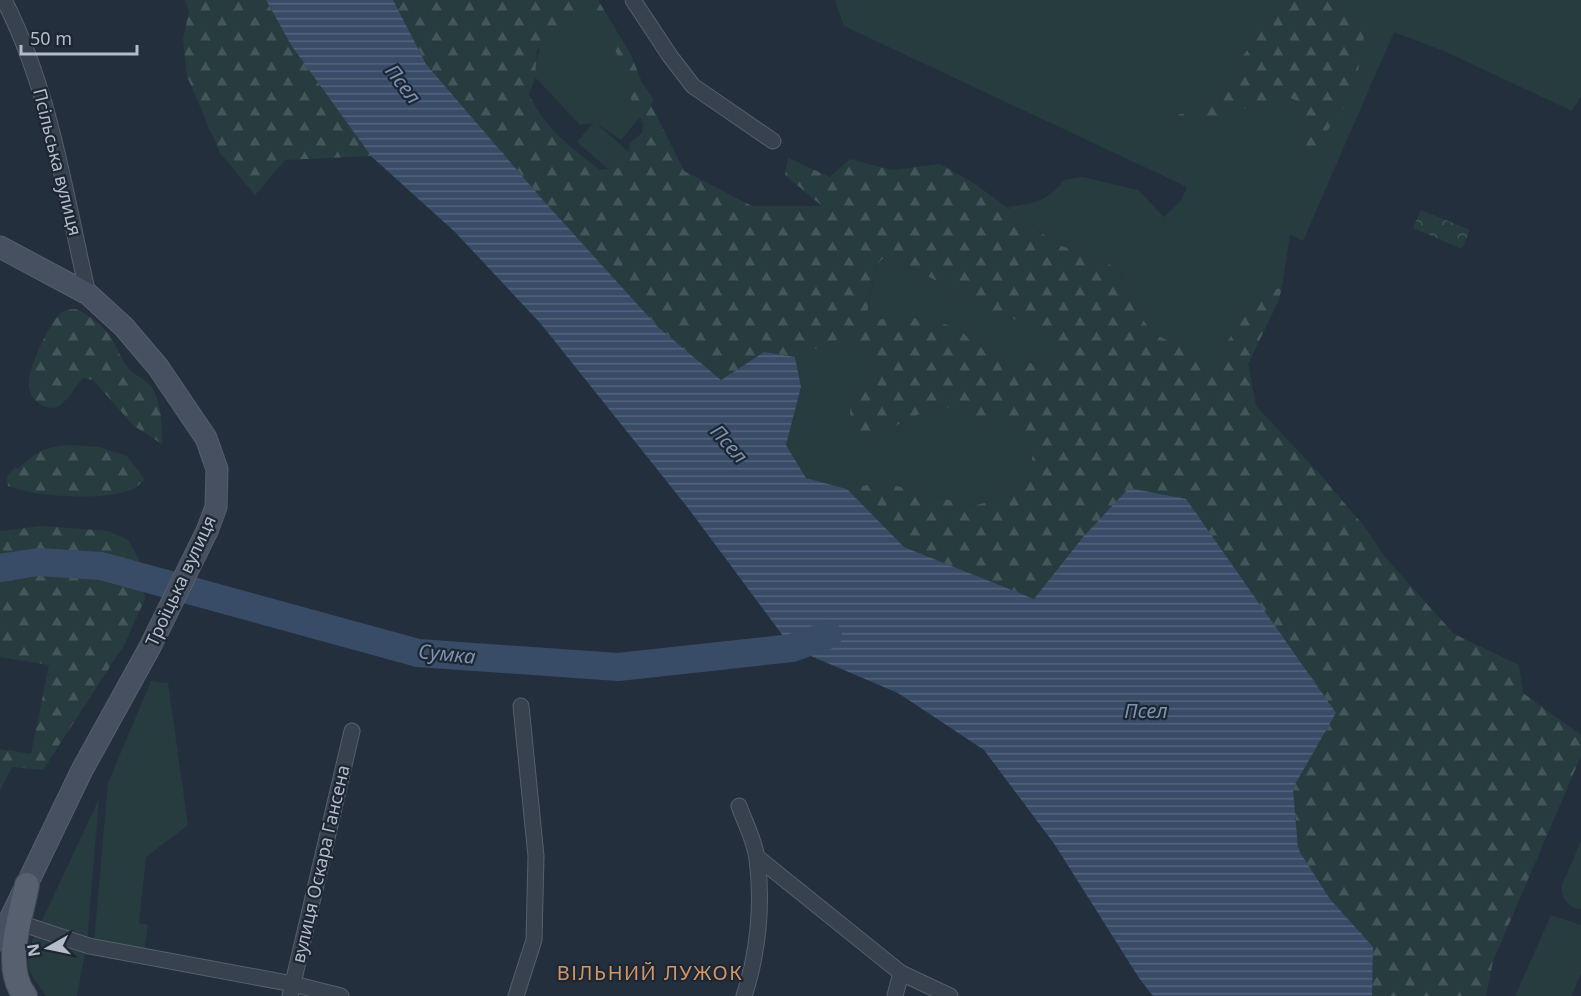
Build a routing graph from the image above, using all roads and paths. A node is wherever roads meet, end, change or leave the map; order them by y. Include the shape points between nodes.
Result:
1 (4, 0) edge
2 (633, 0) edge
3 (773, 141) dead end
4 (0, 247) edge
5 (88, 294) junction
6 (521, 706) dead end
7 (352, 731) dead end
8 (739, 806) dead end
9 (757, 857) junction
10 (27, 885) joint
11 (10, 921) edge
12 (0, 940) edge
13 (901, 974) junction
14 (292, 990) edge
15 (25, 996) edge
16 (341, 996) edge
17 (516, 996) edge
18 (744, 996) edge
19 (895, 996) edge
20 (950, 996) edge

1 - 5 street, Псільська вулиця via 22,35 50,120
2 - 3 street via 693,86
4 - 5 main road, Троїцька вулиця
5 - 10 main road, Троїцька вулиця via 124,327 158,367 206,438 217,468 216,507 150,647 82,770
6 - 17 street via 536,856 534,940
7 - 14 street, вулиця Оскара Гансена
8 - 9 street
9 - 13 street
9 - 18 street via 759,909 752,970
10 - 11 main road
11 - 12 main road
11 - 14 street via 89,946
11 - 15 main road via 14,970
13 - 19 street
13 - 20 street
14 - 16 street

